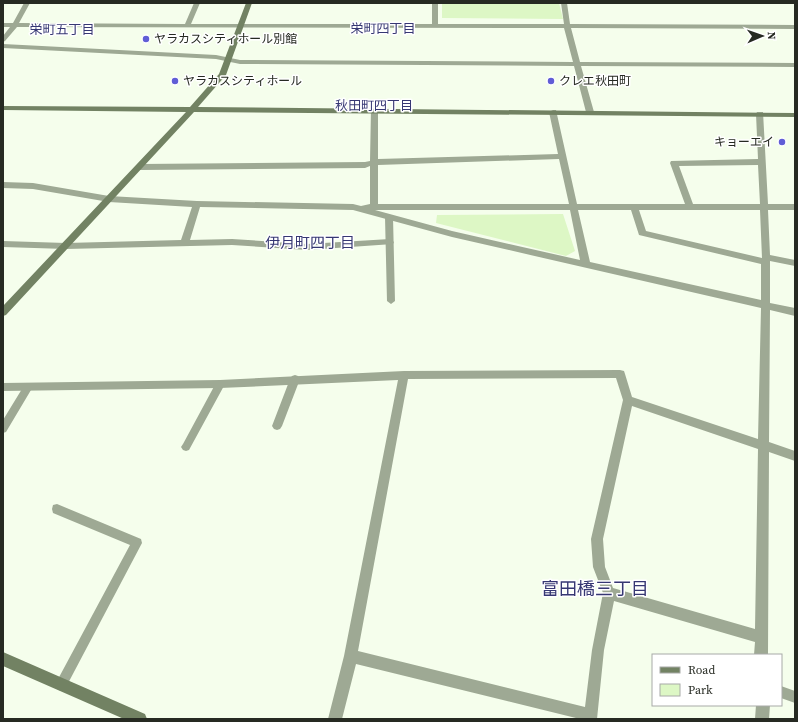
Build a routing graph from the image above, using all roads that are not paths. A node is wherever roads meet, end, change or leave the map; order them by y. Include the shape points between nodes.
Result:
1 (27, 3) edge
2 (197, 3) edge
3 (249, 3) edge
4 (435, 3) edge
5 (564, 3) edge
6 (188, 24) junction
7 (3, 25) edge
8 (15, 25) junction
9 (242, 25) junction
10 (435, 26) junction
11 (567, 26) junction
12 (795, 27) edge
13 (3, 40) edge
14 (3, 46) edge
15 (228, 59) junction
16 (578, 63) junction
17 (795, 65) edge
18 (3, 108) edge
19 (193, 109) junction
20 (374, 111) junction
21 (553, 112) junction
22 (590, 112) junction
23 (760, 114) junction
24 (795, 115) edge
25 (562, 156) junction
26 (374, 162) junction
27 (762, 162) junction
28 (140, 168) junction
29 (3, 185) edge
30 (109, 199) junction
31 (197, 204) junction
32 (374, 206) junction
33 (353, 207) junction
34 (574, 207) junction
35 (634, 207) junction
36 (690, 207) junction
37 (765, 207) junction
38 (795, 207) edge
39 (389, 217) junction
40 (390, 242) junction
41 (3, 244) edge
42 (184, 244) junction
43 (66, 246) junction
44 (766, 260) junction
45 (795, 263) edge
46 (586, 265) junction
47 (391, 301) dead end
48 (765, 306) junction
49 (3, 312) edge
50 (795, 312) edge
51 (404, 375) junction
52 (295, 379) junction
53 (220, 384) junction
54 (3, 387) edge
55 (28, 387) junction
56 (628, 400) junction
57 (277, 426) dead end
58 (3, 429) edge
59 (763, 446) junction
60 (186, 447) dead end
61 (795, 456) edge
62 (57, 509) dead end
63 (609, 593) junction
64 (760, 637) junction
65 (761, 654) edge
66 (350, 656) junction
67 (3, 659) edge
68 (61, 685) junction
69 (782, 692) edge
70 (795, 697) edge
71 (763, 706) edge
72 (591, 717) edge
73 (140, 719) edge
74 (335, 719) edge
75 (762, 719) edge

1 - 8 street
2 - 6 street
3 - 9 street
4 - 10 street
5 - 11 street
6 - 8 street
6 - 9 street
7 - 8 street
8 - 13 street
9 - 10 street
9 - 15 street
10 - 11 street
11 - 12 street
11 - 16 street
14 - 15 street
15 - 16 street via 248,62
15 - 19 street via 222,75
16 - 17 street
16 - 22 street
18 - 19 street
19 - 20 street
19 - 28 street
20 - 21 street
20 - 26 street
21 - 22 street
21 - 25 street
22 - 23 street
23 - 24 street
23 - 27 street
25 - 26 street
25 - 34 street
26 - 28 street via 365,166
26 - 32 street
27 - 36 street via 674,163
27 - 37 street
28 - 30 street
29 - 30 street via 33,186
30 - 31 street
30 - 43 street
31 - 33 street
31 - 42 street
32 - 33 street
32 - 34 street
33 - 39 street
34 - 35 street
34 - 46 street
35 - 36 street
35 - 44 street via 642,233
36 - 37 street
37 - 38 street
37 - 44 street
39 - 40 lane
39 - 46 street
40 - 42 street via 307,246 232,242
40 - 47 lane
41 - 43 street
42 - 43 street
43 - 49 street
44 - 45 street
44 - 48 street
46 - 48 street
48 - 50 street
48 - 59 street
51 - 52 street
51 - 56 street via 620,374
51 - 66 street
52 - 53 street
52 - 57 lane
53 - 55 street
53 - 60 lane
54 - 55 street
55 - 58 lane
56 - 59 street
56 - 63 street via 597,539 599,567
59 - 61 street
59 - 64 street
62 - 68 lane via 137,543
63 - 64 street
63 - 72 street via 598,650
64 - 65 street
66 - 72 street
66 - 74 street
67 - 68 street
68 - 73 street
69 - 70 lane
71 - 75 street

